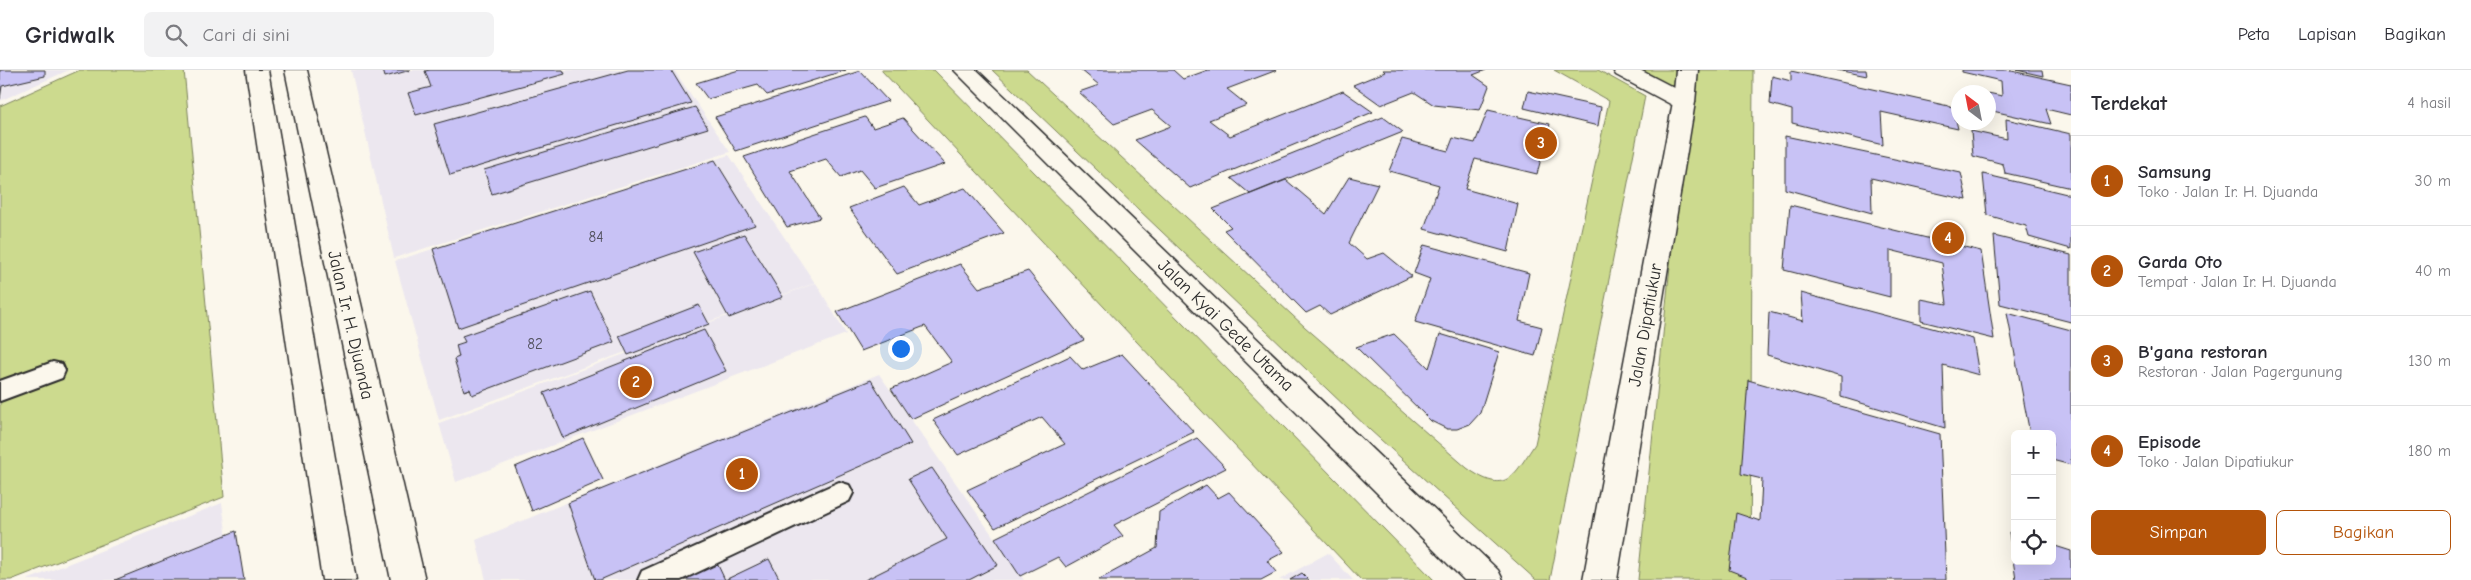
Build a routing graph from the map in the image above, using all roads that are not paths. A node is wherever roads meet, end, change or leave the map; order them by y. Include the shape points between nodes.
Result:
1 (257, 70) edge
2 (296, 70) edge
3 (965, 70) edge
4 (1624, 70) edge
5 (1687, 70) edge
6 (1684, 102) junction
7 (53, 371) dead end
8 (0, 390) edge
9 (839, 493) dead end
10 (338, 580) edge
11 (408, 580) edge
12 (652, 580) edge
13 (1486, 580) edge
14 (1600, 580) edge

1 - 10 main road
2 - 11 main road, Jalan Ir. H. Djuanda
3 - 13 main road, Jalan Kyai Gede Utama
4 - 6 main road
5 - 6 main road, Jalan Dipatiukur
6 - 14 main road, Jalan Dipatiukur
7 - 8 lane
9 - 12 lane

